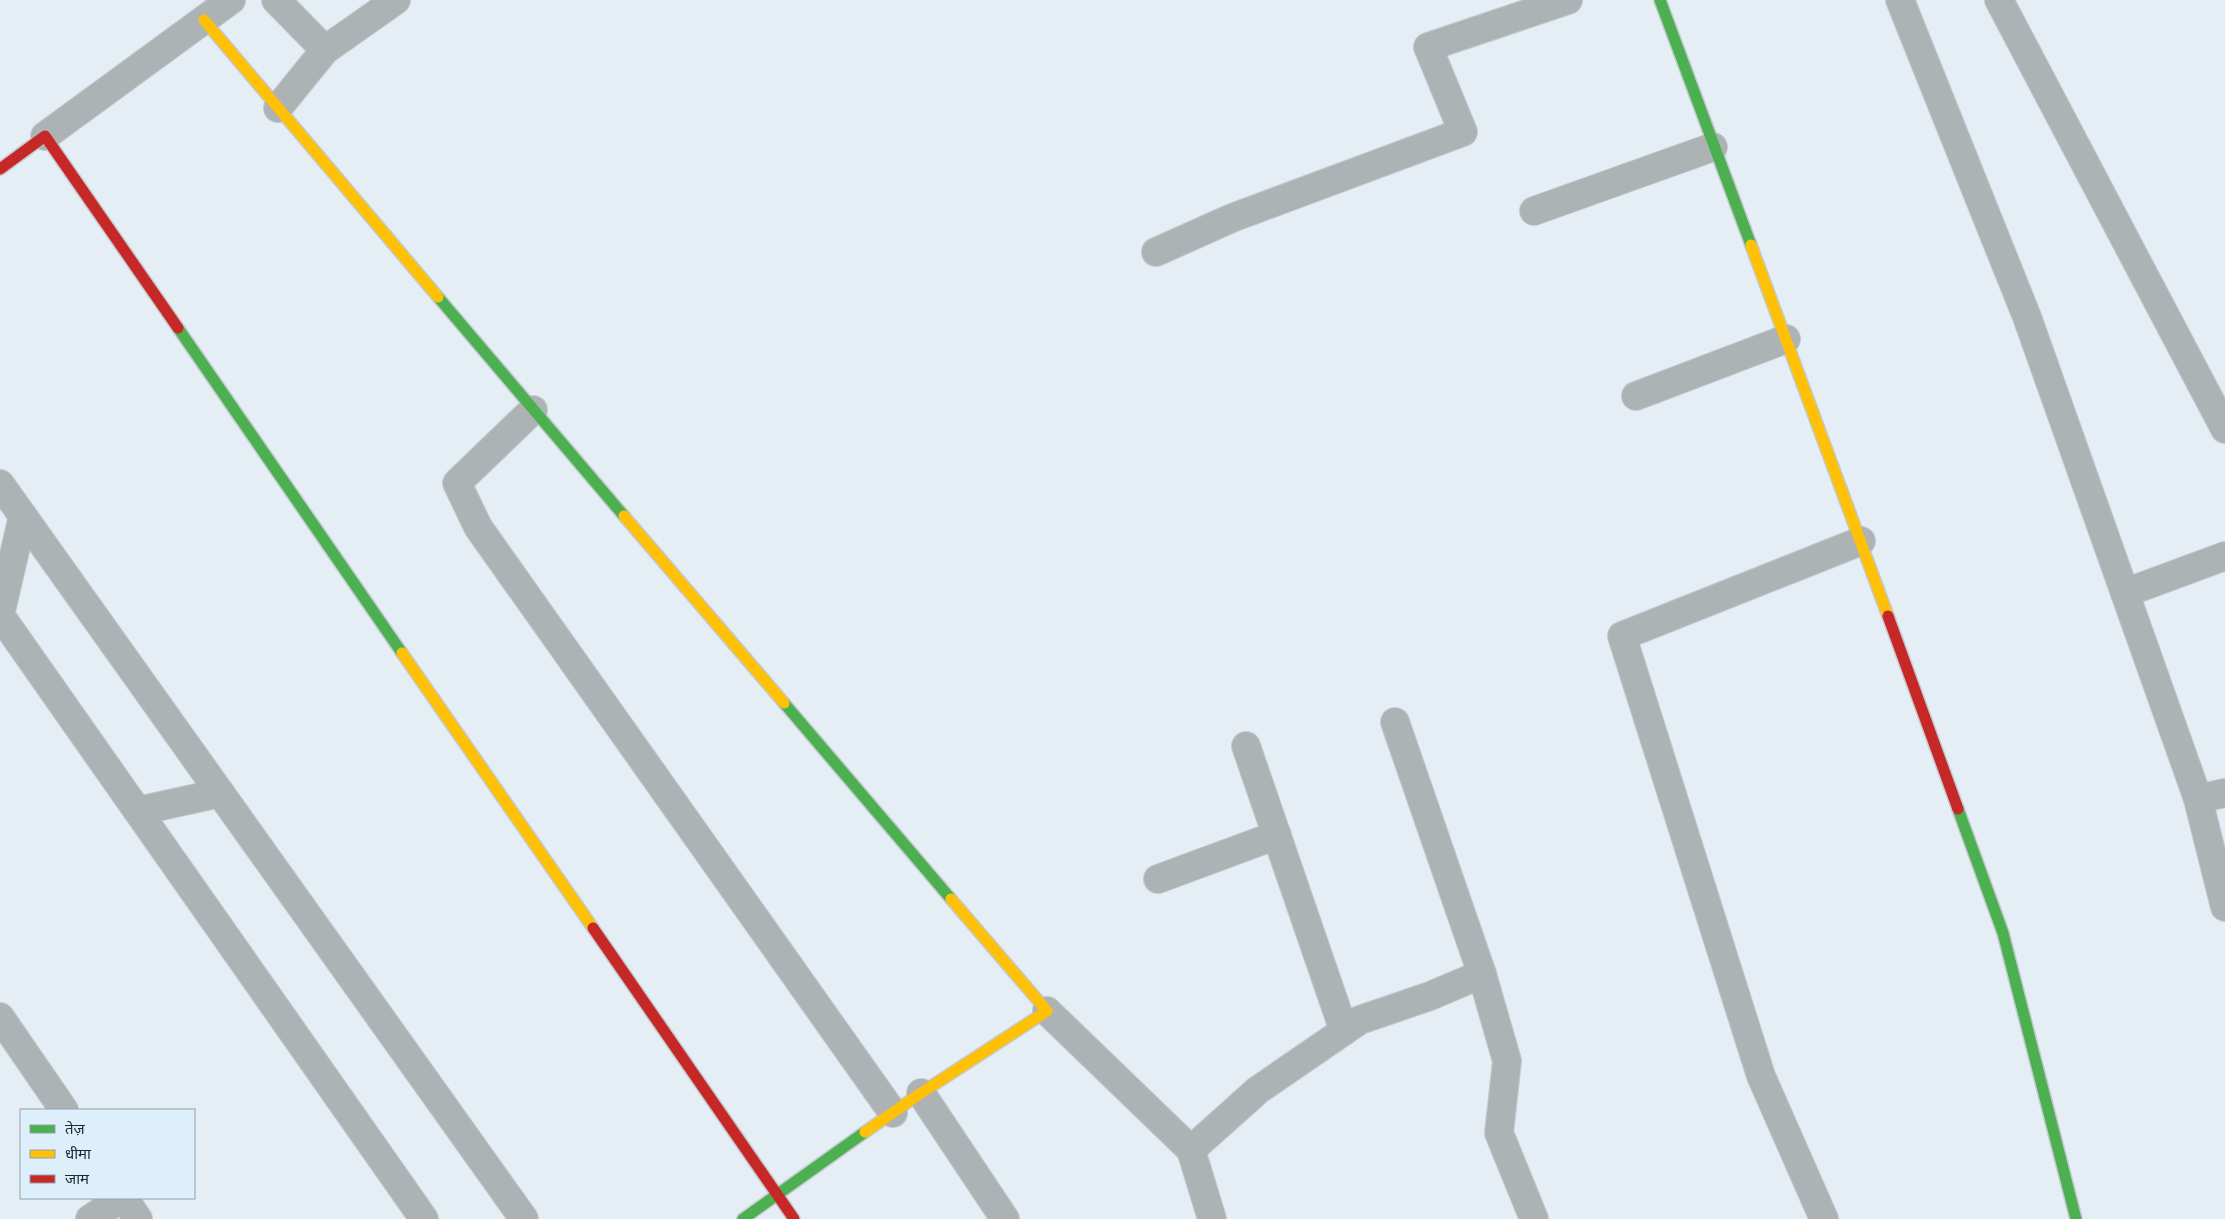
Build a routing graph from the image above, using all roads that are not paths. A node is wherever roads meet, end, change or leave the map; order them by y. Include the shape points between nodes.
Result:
1 (232, 0) edge
2 (276, 0) edge
3 (396, 0) edge
4 (1568, 0) edge
5 (1660, 0) edge
6 (1900, 0) edge
7 (1999, 0) edge
8 (204, 20) junction
9 (325, 50) junction
10 (278, 108) junction
11 (45, 136) junction
12 (1713, 147) junction
13 (0, 169) edge
14 (1534, 211) dead end
15 (1156, 252) dead end
16 (1786, 339) junction
17 (1636, 396) dead end
18 (533, 410) junction
19 (2225, 429) edge
20 (0, 484) edge
21 (23, 516) junction
22 (1861, 541) junction
23 (2225, 556) edge
24 (2125, 593) junction
25 (1395, 722) dead end
26 (1246, 746) dead end
27 (220, 792) junction
28 (2225, 792) edge
29 (2198, 799) junction
30 (138, 811) junction
31 (1276, 835) junction
32 (1158, 879) dead end
33 (2225, 907) edge
34 (1482, 974) junction
35 (1047, 1011) junction
36 (0, 1018) edge
37 (1344, 1031) junction
38 (921, 1093) junction
39 (63, 1109) edge
40 (893, 1114) junction
41 (1191, 1150) junction
42 (776, 1195) junction
43 (121, 1199) edge
44 (124, 1199) edge
45 (90, 1219) edge
46 (138, 1219) edge
47 (424, 1219) edge
48 (524, 1219) edge
49 (743, 1219) edge
50 (794, 1219) edge
51 (1005, 1219) edge
52 (1212, 1219) edge
53 (1534, 1219) edge
54 (1824, 1219) edge
55 (2076, 1219) edge

1 - 8 street
2 - 9 street
3 - 9 street
4 - 15 street via 1428,46 1463,132 1232,218
5 - 12 street
6 - 24 street via 2027,317
7 - 19 street
8 - 10 street
8 - 11 street
9 - 10 street
10 - 18 street
11 - 13 street
11 - 42 street
12 - 14 street
12 - 16 street
16 - 17 street
16 - 22 street
18 - 35 street
18 - 40 street via 457,483 478,527
20 - 21 street
21 - 27 street
21 - 30 street via 0,614
22 - 54 street via 1622,636 1762,1076
22 - 55 street via 2003,933
23 - 24 street
24 - 29 street
25 - 34 street
26 - 31 street
27 - 30 street
27 - 48 street
28 - 29 street
29 - 33 street
30 - 47 street
31 - 32 street
31 - 37 street
34 - 37 street via 1360,1020
34 - 53 street via 1507,1061 1499,1133
35 - 38 street
35 - 41 street
36 - 39 street
37 - 41 street via 1258,1090
38 - 40 street
38 - 51 street
40 - 42 street
41 - 52 street
42 - 49 street
42 - 50 street
43 - 45 street
44 - 46 street

